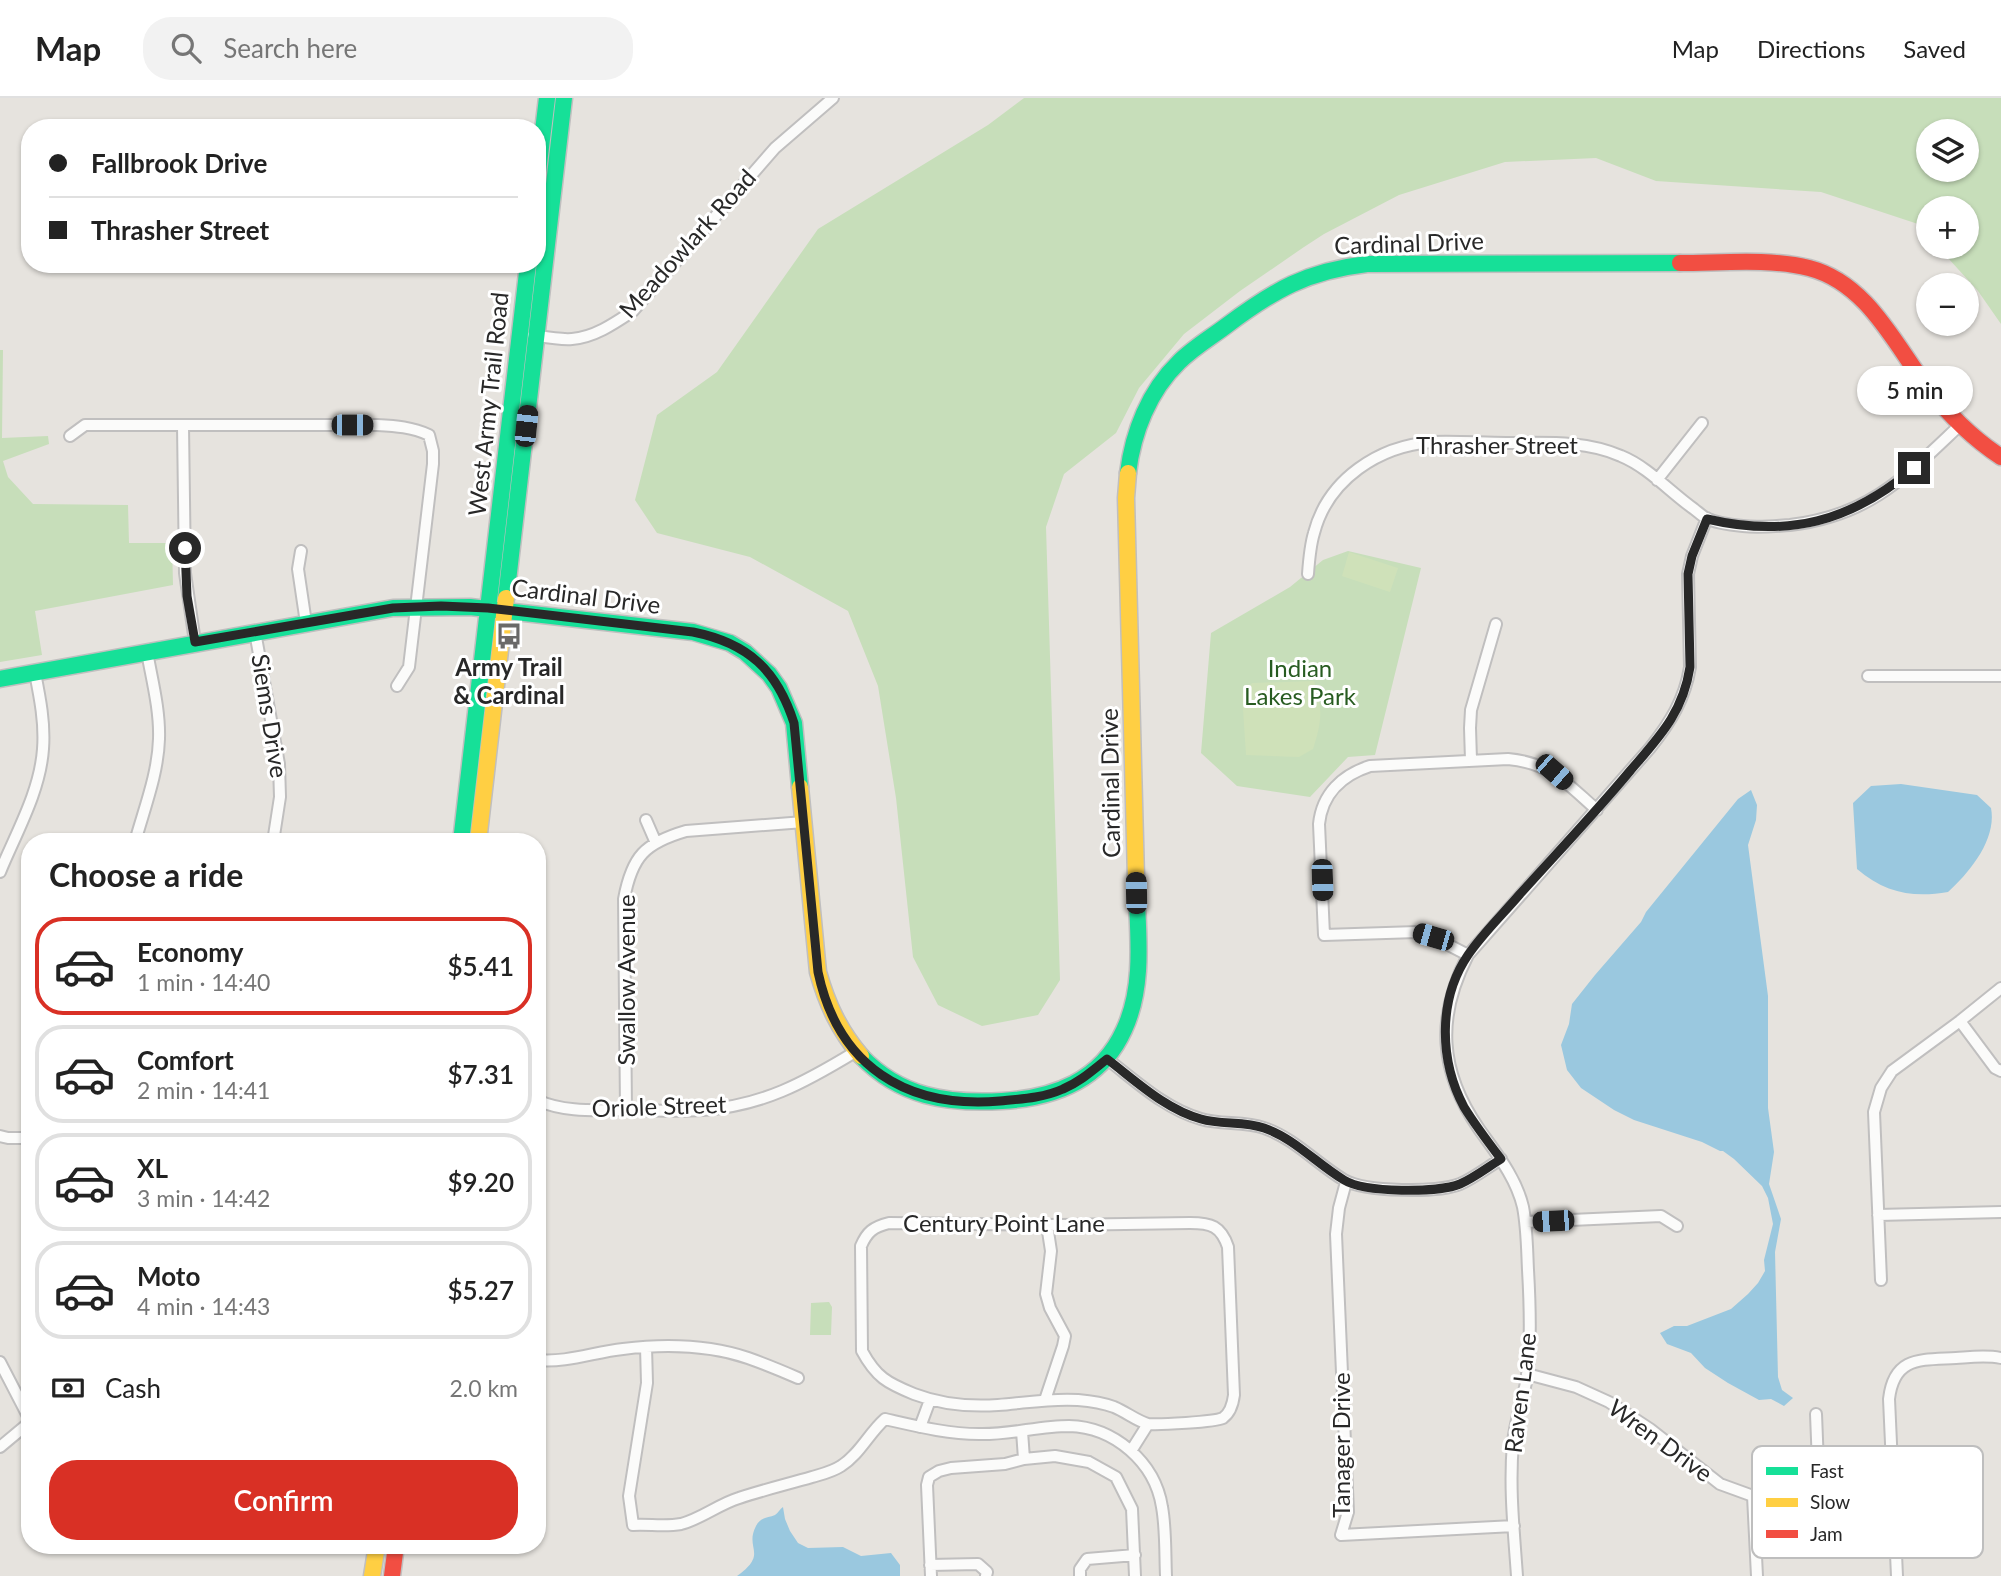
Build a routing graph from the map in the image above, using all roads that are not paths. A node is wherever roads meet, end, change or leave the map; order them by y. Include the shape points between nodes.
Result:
1 (547, 98) edge
2 (564, 98) edge
3 (832, 98) edge
4 (544, 119) edge
5 (546, 216) edge
6 (528, 273) edge
7 (537, 273) edge
8 (528, 335) junction
9 (1702, 423) dead end
10 (183, 426) junction
11 (1959, 426) junction
12 (70, 436) dead end
13 (2001, 457) edge
14 (1657, 480) junction
15 (1707, 519) junction
16 (301, 551) dead end
17 (1308, 575) dead end
18 (416, 607) junction
19 (497, 609) junction
20 (306, 623) junction
21 (1496, 624) dead end
22 (255, 632) junction
23 (195, 642) junction
24 (147, 652) junction
25 (35, 673) junction
26 (1868, 676) dead end
27 (2001, 676) edge
28 (0, 679) edge
29 (397, 686) dead end
30 (1471, 760) junction
31 (1597, 810) junction
32 (646, 820) dead end
33 (804, 822) junction
34 (137, 833) edge
35 (274, 833) edge
36 (462, 833) edge
37 (479, 833) edge
38 (656, 842) junction
39 (0, 872) edge
40 (1468, 955) junction
41 (2001, 988) edge
42 (1960, 1021) junction
43 (855, 1052) junction
44 (1107, 1059) junction
45 (2001, 1071) edge
46 (546, 1103) edge
47 (626, 1110) junction
48 (0, 1136) edge
49 (21, 1138) edge
50 (1501, 1159) junction
51 (1346, 1181) junction
52 (2001, 1212) edge
53 (1878, 1215) junction
54 (1526, 1222) junction
55 (1047, 1225) junction
56 (1677, 1226) dead end
57 (1881, 1280) dead end
58 (646, 1348) junction
59 (2001, 1358) edge
60 (546, 1360) edge
61 (0, 1362) edge
62 (1527, 1374) junction
63 (798, 1378) dead end
64 (930, 1400) junction
65 (1045, 1400) junction
66 (21, 1403) edge
67 (1816, 1414) dead end
68 (1148, 1423) junction
69 (920, 1427) junction
70 (21, 1429) edge
71 (1022, 1431) junction
72 (1817, 1446) edge
73 (1891, 1446) edge
74 (0, 1447) edge
75 (1131, 1451) junction
76 (1024, 1458) junction
77 (1752, 1495) edge
78 (1514, 1526) junction
79 (376, 1554) edge
80 (395, 1554) edge
81 (1135, 1555) junction
82 (1756, 1558) edge
83 (1896, 1558) edge
84 (931, 1571) edge
85 (372, 1576) edge
86 (392, 1576) edge
87 (986, 1576) edge
88 (1080, 1576) edge
89 (1135, 1576) edge
90 (1166, 1576) edge
91 (1517, 1576) edge
92 (1757, 1576) edge
93 (1897, 1576) edge

1 - 4 street
2 - 5 street, West Army Trail Road
3 - 8 street, Meadowlark Road via 775,148 633,311 590,335 571,339
6 - 8 street, West Army Trail Road
7 - 8 street, West Army Trail Road
8 - 19 street, West Army Trail Road
9 - 14 street
10 - 12 street via 85,425
10 - 18 street via 405,426 429,435 433,464
10 - 23 street via 185,573
11 - 13 street, Cardinal Drive
11 - 15 street, Thrasher Street via 1896,484 1852,510 1818,521 1766,527
11 - 44 street, Cardinal Drive via 1855,292 1830,276 1796,264 1340,266 1280,288 1198,346 1175,366 1155,394 1135,437 1127,473 1138,974 1130,1019
14 - 15 street, Thrasher Street
14 - 17 street, Thrasher Street via 1623,456 1582,445 1432,442 1408,446 1369,461 1346,477 1314,530
15 - 31 street, Raven Lane via 1688,574 1691,652 1682,700 1665,729
16 - 20 street via 298,569
18 - 19 street, Cardinal Drive
18 - 20 street, Cardinal Drive
18 - 29 street via 409,667
19 - 33 street, Cardinal Drive via 693,632 721,640 763,665 788,704 794,723
19 - 36 street, West Army Trail Road
19 - 37 street, West Army Trail Road
20 - 22 street, Cardinal Drive
21 - 30 street via 1471,710
22 - 23 street, Cardinal Drive
22 - 35 street, Siems Drive via 279,764
23 - 24 street, Cardinal Drive
24 - 25 street, Cardinal Drive
24 - 34 street via 159,742
25 - 28 street, Cardinal Drive
25 - 39 street via 43,716 42,758 33,793
26 - 27 street
30 - 31 street via 1508,759 1542,766
30 - 40 street via 1370,766 1355,771 1332,790 1319,824 1324,935 1418,932
31 - 40 street, Raven Lane
32 - 38 street
33 - 38 street via 686,831
33 - 43 street, Cardinal Drive via 821,985 837,1026
38 - 47 street, Swallow Avenue via 647,847 632,871 624,899
40 - 50 street, Raven Lane via 1446,1015 1447,1059 1465,1108
41 - 42 street
42 - 45 street
42 - 53 street via 1892,1071 1877,1097
43 - 44 street, Cardinal Drive via 904,1088 969,1103 1047,1095 1079,1081
43 - 47 street, Oriole Street via 810,1079 763,1099 702,1110
44 - 51 street via 1187,1114 1274,1132
46 - 47 street, Oriole Street via 576,1110
48 - 49 street
50 - 51 street via 1446,1188 1378,1189
50 - 54 street, Raven Lane via 1517,1188
51 - 78 street, Tanager Drive via 1336,1234 1348,1512 1341,1535
52 - 53 street
53 - 57 street
54 - 56 street via 1661,1216
54 - 62 street, Raven Lane
55 - 64 street, Century Point Lane via 889,1223 866,1234 861,1246 862,1351 881,1379
55 - 65 street via 1051,1251 1046,1294 1065,1336
55 - 68 street, Century Point Lane via 1203,1223 1224,1234 1232,1406 1223,1418 1211,1421
58 - 60 street
58 - 63 street via 722,1352
58 - 69 street via 647,1383 629,1496 633,1525 683,1523 742,1496 829,1473 846,1463 885,1419
59 - 73 street via 1918,1360 1906,1365 1892,1380
61 - 66 street
62 - 77 street, Wren Drive via 1576,1387 1609,1402 1720,1484
62 - 78 street, Raven Lane via 1513,1443
64 - 65 street, Century Point Lane via 961,1405
64 - 69 street
65 - 68 street, Century Point Lane via 1088,1401
67 - 72 street, Wren Drive
68 - 75 street
69 - 71 street via 980,1434
70 - 74 street
71 - 75 street via 1069,1426 1093,1430
71 - 76 street
75 - 90 street via 1159,1493
76 - 81 street via 1055,1456 1089,1462 1116,1476 1132,1509
76 - 84 street via 951,1468 929,1477
78 - 91 street, Raven Lane
79 - 85 street
80 - 86 street
81 - 88 street via 1087,1559
81 - 89 street
82 - 92 street
83 - 93 street
84 - 87 street via 978,1564

